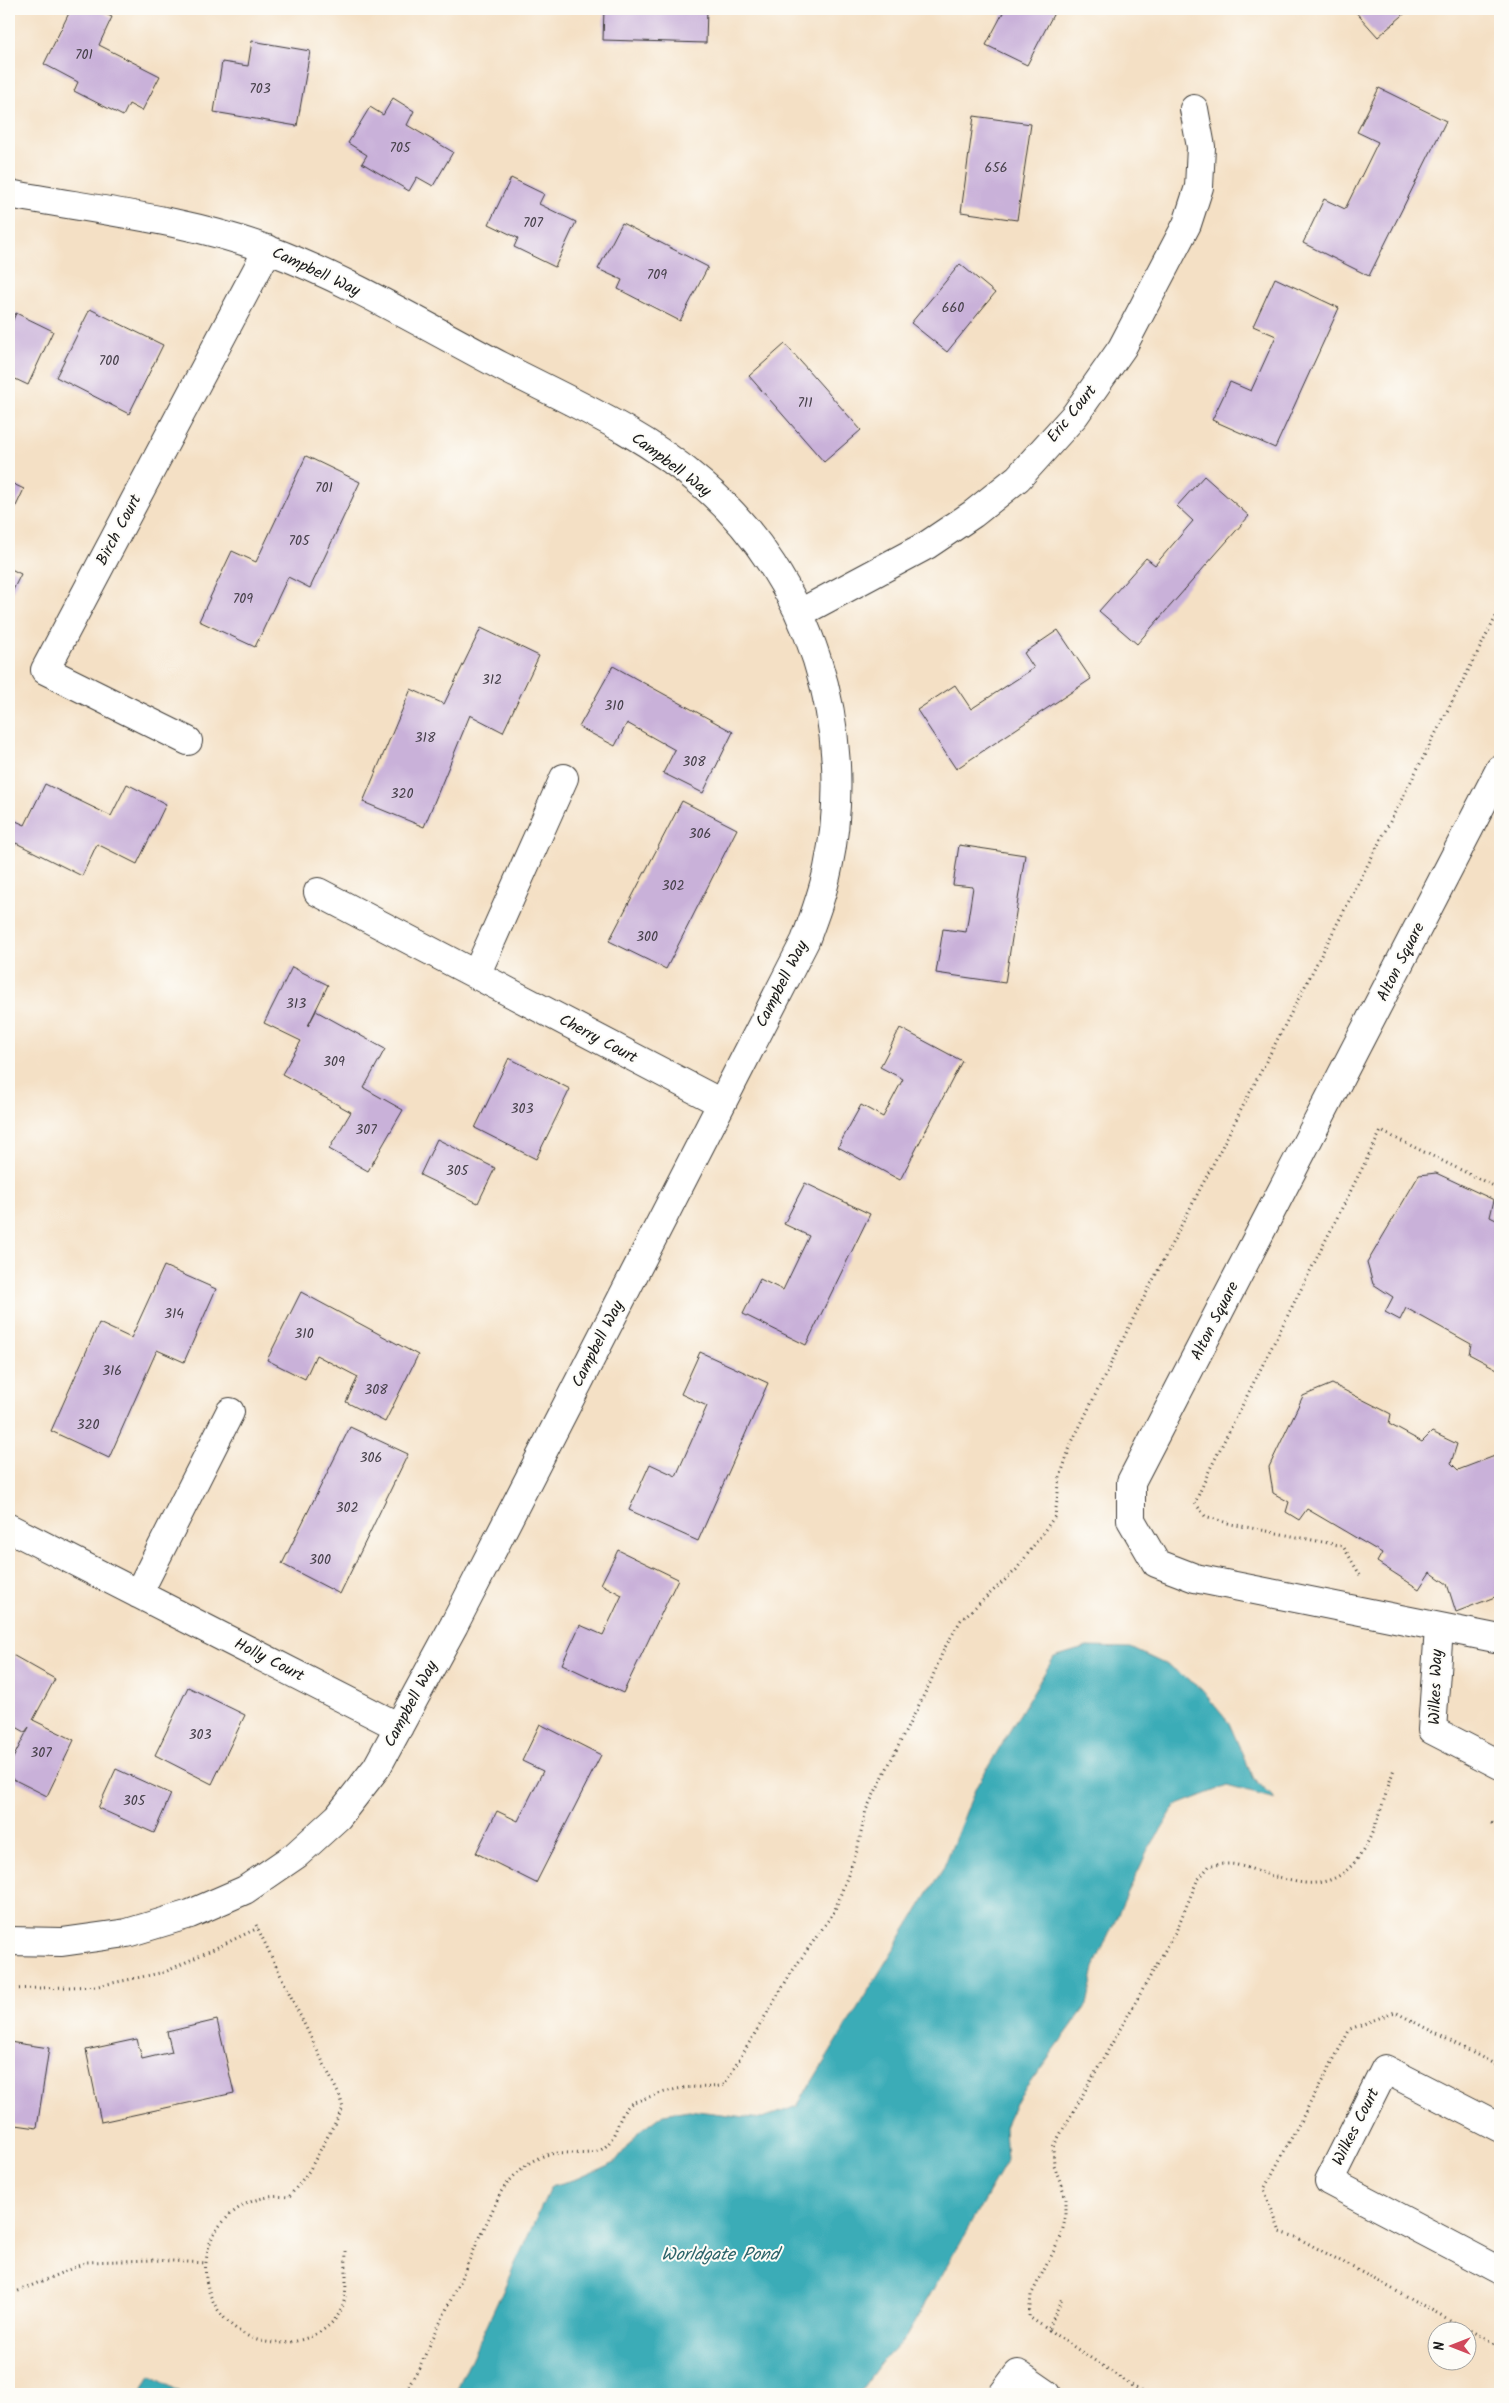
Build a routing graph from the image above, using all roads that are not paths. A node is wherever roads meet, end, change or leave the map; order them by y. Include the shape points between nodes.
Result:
1 (1194, 109) dead end
2 (9, 194) edge
3 (268, 250) junction
4 (800, 613) junction
5 (188, 741) dead end
6 (1500, 769) edge
7 (564, 778) dead end
8 (318, 892) dead end
9 (476, 975) junction
10 (721, 1103) junction
11 (230, 1412) dead end
12 (9, 1528) edge
13 (138, 1594) junction
14 (1439, 1628) junction
15 (1500, 1639) edge
16 (399, 1726) junction
17 (1500, 1765) edge
18 (9, 1941) edge
19 (1500, 2128) edge
20 (1500, 2271) edge
21 (1003, 2394) edge
22 (1047, 2394) edge

1 - 4 street, Eric Court via 1202,147 1200,186 1187,224 1122,348 1075,415 1018,478 973,514 927,545
2 - 3 street, Campbell Way via 190,227
3 - 4 street, Campbell Way via 334,278 646,441 703,484 747,529 781,577
3 - 5 street, Birch Court via 44,670
4 - 10 street, Campbell Way via 829,697 837,760 834,832 828,870 805,940
6 - 14 street, Alton Square via 1131,1482 1131,1520 1156,1563 1195,1578
7 - 9 street
8 - 9 street, Cherry Court
9 - 10 street, Cherry Court
10 - 16 street, Campbell Way
11 - 13 street
12 - 13 street, Holly Court
13 - 16 street, Holly Court
14 - 15 street, Alton Square
14 - 17 street, Wilkes Way via 1432,1730
16 - 18 street, Campbell Way via 377,1767 338,1817 296,1855 245,1890 190,1914 126,1934 62,1942
19 - 20 street, Wilkes Court via 1385,2069 1329,2181
21 - 22 street via 1018,2374

